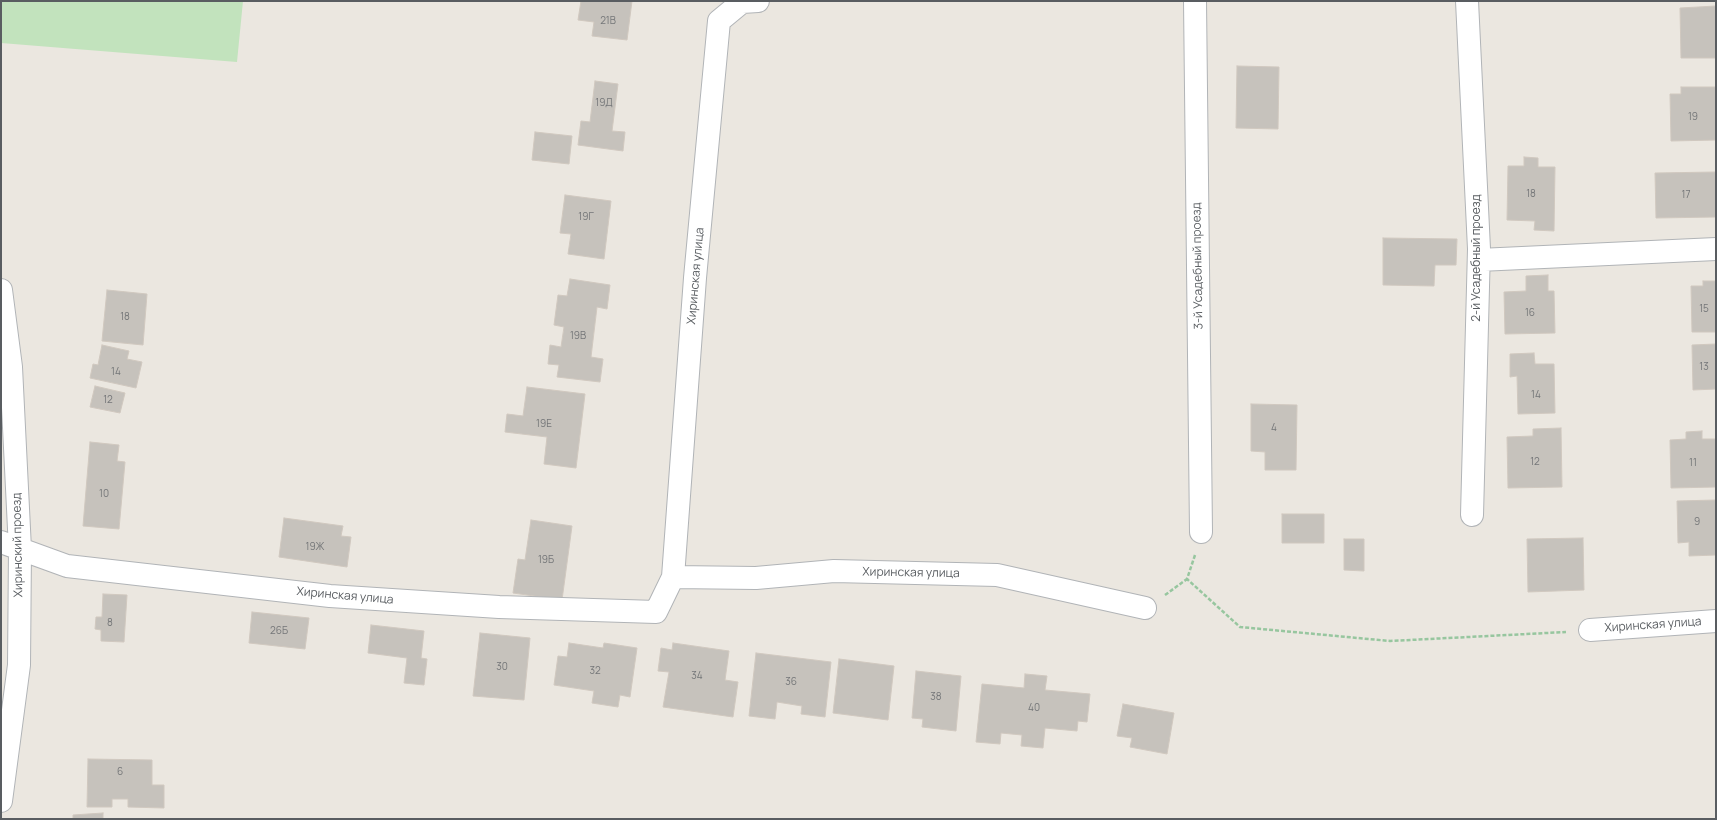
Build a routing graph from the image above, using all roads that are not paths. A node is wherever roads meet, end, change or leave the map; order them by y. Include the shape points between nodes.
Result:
1 (758, 1) edge
2 (1195, 1) edge
3 (1467, 1) edge
4 (1716, 249) edge
5 (1479, 260) junction
6 (1, 290) edge
7 (1472, 515) dead end
8 (1201, 532) road end
9 (11, 546) edge
10 (673, 577) junction
11 (1145, 608) dead end
12 (1716, 621) edge
13 (1590, 630) road end
14 (1, 800) edge

1 - 10 street, Хиринская улица via 742,2 719,21 695,278
2 - 8 street, 3-й Усадебный проезд
3 - 5 street, 2-й Усадебный проезд
4 - 5 street
5 - 7 street, 2-й Усадебный проезд
6 - 9 street, Хиринский проезд via 10,367
9 - 10 street, Хиринская улица via 67,566 330,596 499,607 656,612
9 - 14 street, Хиринский проезд via 19,665
10 - 11 street, Хиринская улица via 756,578 834,571 997,575
12 - 13 street, Хиринская улица

